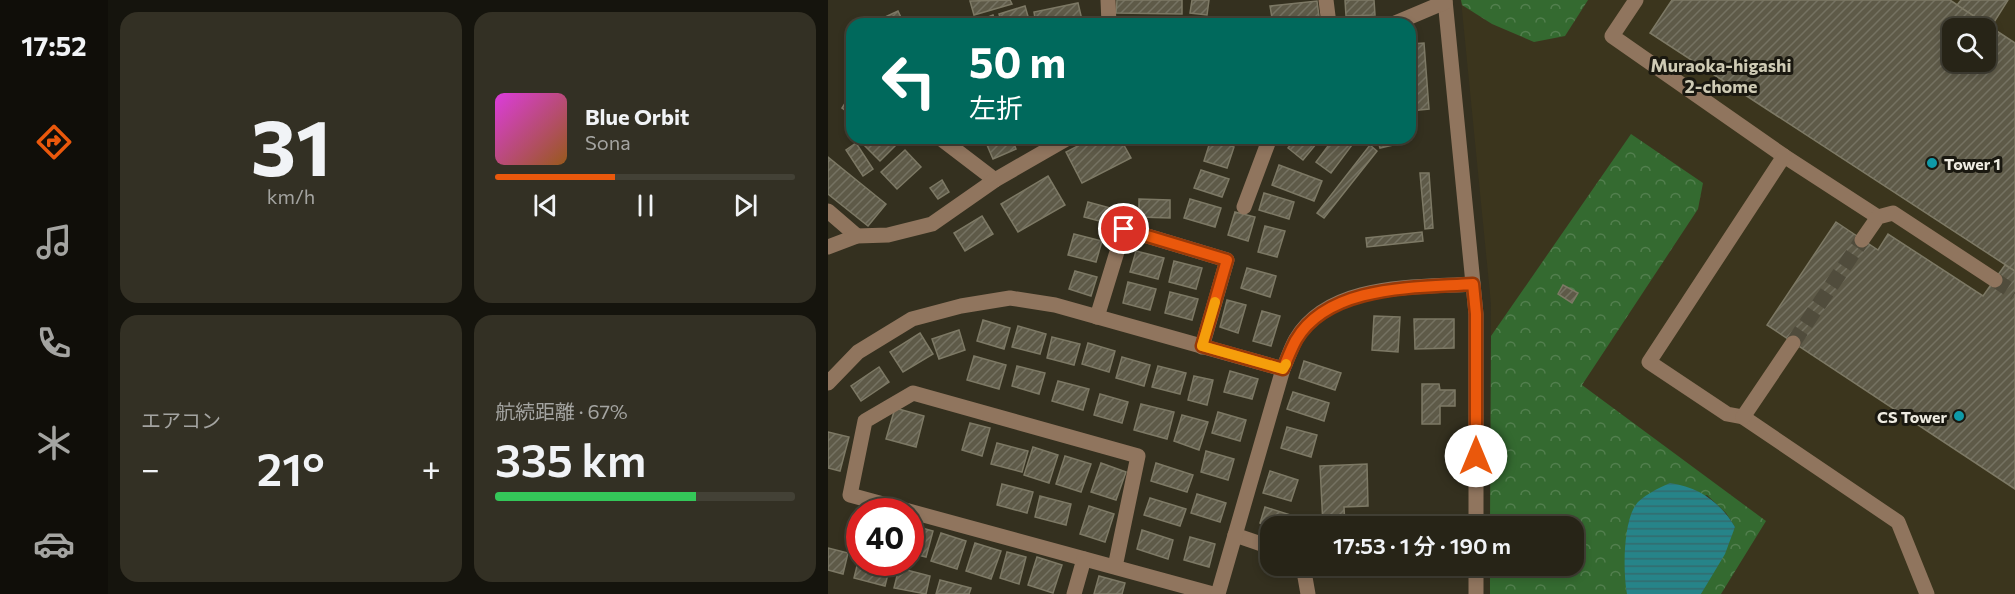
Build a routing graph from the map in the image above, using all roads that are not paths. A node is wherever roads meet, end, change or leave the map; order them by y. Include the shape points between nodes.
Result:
1 (1108, 0) edge
2 (1326, 0) edge
3 (1636, 0) edge
4 (1445, 1) edge
5 (1109, 18) edge
6 (1328, 18) edge
7 (1407, 18) edge
8 (948, 144) edge
9 (1058, 144) edge
10 (1268, 144) edge
11 (1784, 156) junction
12 (995, 180) junction
13 (1244, 207) dead end
14 (828, 211) edge
15 (1878, 217) junction
16 (856, 236) junction
17 (1862, 240) tunnel mouth
18 (828, 247) edge
19 (1995, 280) tunnel mouth
20 (1473, 284) junction
21 (1097, 317) junction
22 (1793, 343) tunnel mouth
23 (1202, 346) junction
24 (1283, 369) junction
25 (828, 382) edge
26 (1743, 417) junction
27 (1476, 516) edge
28 (1235, 535) junction
29 (1260, 544) edge
30 (1084, 559) junction
31 (1115, 567) junction
32 (1305, 576) edge
33 (1476, 576) edge
34 (1074, 594) edge
35 (1213, 594) edge
36 (1218, 594) edge
37 (1308, 594) edge
38 (1476, 594) edge
39 (1927, 594) edge

1 - 5 street
2 - 6 street
3 - 11 street via 1612,36
4 - 7 street
4 - 20 street
8 - 12 street
9 - 12 street
10 - 13 street
11 - 15 street
11 - 26 street via 1649,362 1727,414
12 - 16 street via 932,224 888,235
14 - 16 street
15 - 17 street
15 - 19 street via 1893,213
16 - 18 street
20 - 24 street via 1361,295 1334,307 1313,320 1296,339
20 - 27 street
21 - 23 street
21 - 23 street via 1124,229 1227,260
21 - 25 street via 1010,298 961,306 912,319 858,352
22 - 26 street
23 - 24 street
24 - 28 street
26 - 39 street via 1898,522
28 - 29 street
28 - 36 street
30 - 31 street
30 - 31 street via 850,495 865,422 913,393 1138,456
30 - 34 street
31 - 35 street
32 - 37 street
33 - 38 street

